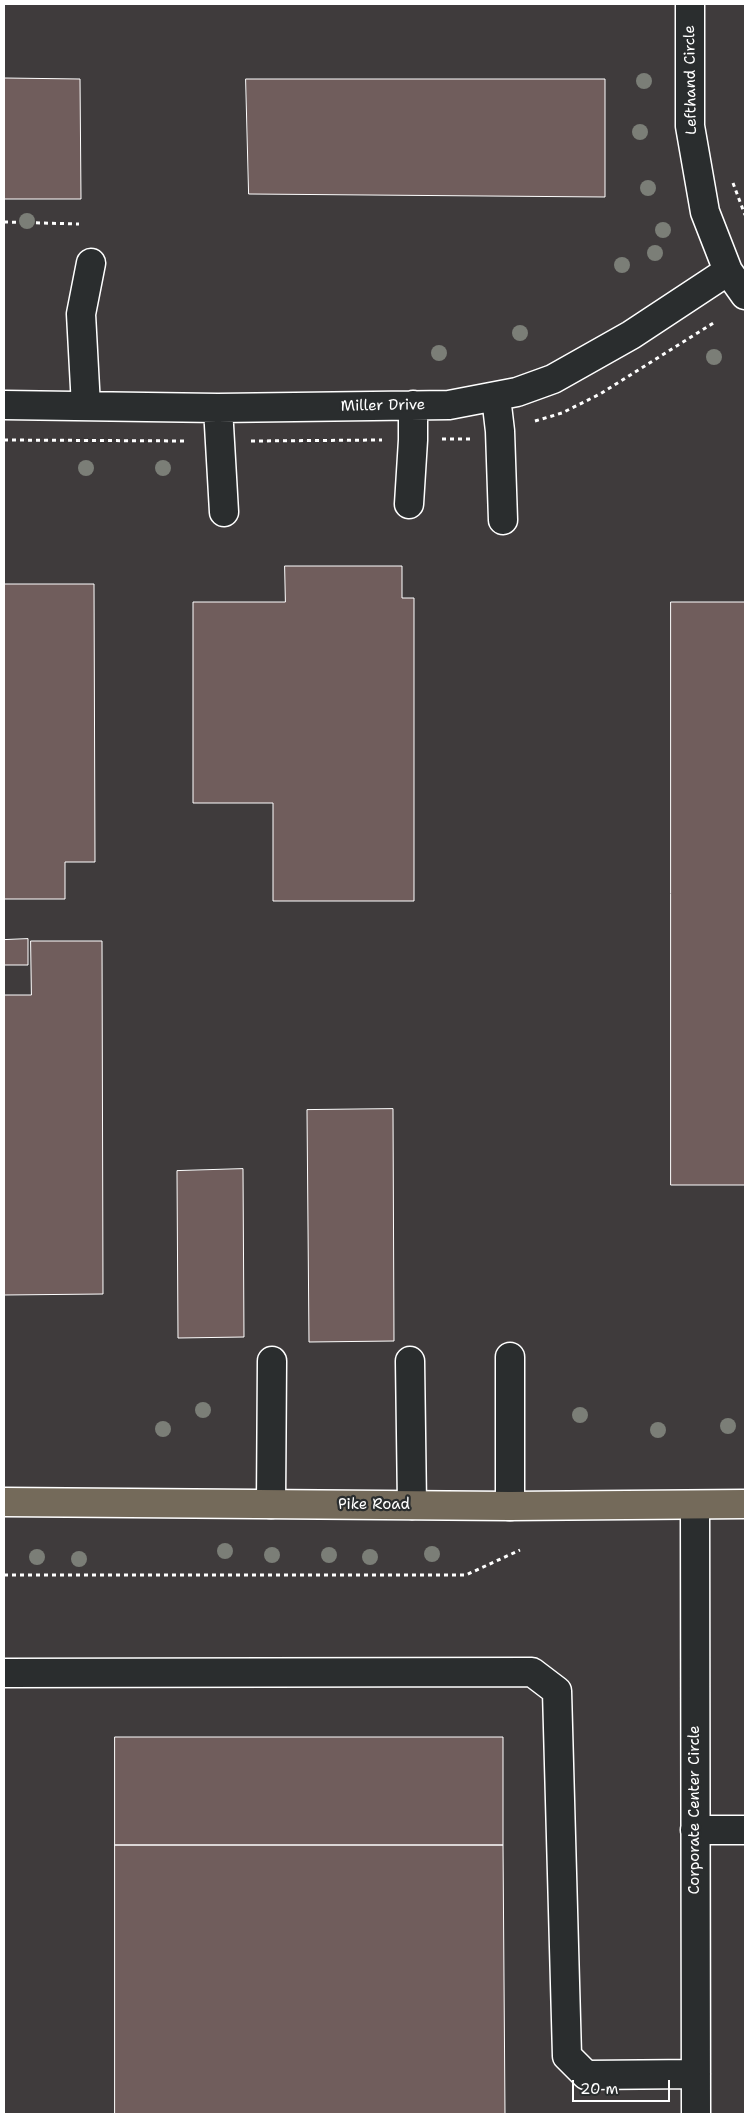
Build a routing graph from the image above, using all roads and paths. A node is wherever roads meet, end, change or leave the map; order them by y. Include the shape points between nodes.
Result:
1 (690, 4) edge
2 (731, 174) dead end
3 (745, 215) edge
4 (4, 222) edge
5 (79, 224) dead end
6 (91, 263) dead end
7 (728, 271) junction
8 (745, 295) edge
9 (496, 397) junction
10 (4, 405) edge
11 (413, 405) junction
12 (86, 406) junction
13 (218, 408) junction
14 (4, 440) edge
15 (387, 440) dead end
16 (188, 441) dead end
17 (250, 441) dead end
18 (409, 504) dead end
19 (224, 512) dead end
20 (503, 520) dead end
21 (510, 1358) dead end
22 (272, 1361) dead end
23 (410, 1361) dead end
24 (4, 1502) edge
25 (271, 1504) junction
26 (745, 1504) edge
27 (412, 1505) junction
28 (695, 1505) junction
29 (510, 1506) junction
30 (520, 1550) dead end
31 (4, 1575) edge
32 (4, 1673) edge
33 (695, 1830) junction
34 (745, 1830) edge
35 (696, 2074) junction
36 (696, 2114) edge

1 - 7 street, Lefthand Circle via 690,126 705,212
2 - 3 path
4 - 5 path
6 - 12 street via 82,314
7 - 8 street, Lefthand Circle
7 - 9 street, Miller Drive via 631,335 553,379
9 - 11 street, Miller Drive via 448,405
9 - 20 street
10 - 12 street, Miller Drive
11 - 13 street, Miller Drive
11 - 18 street
12 - 13 street, Miller Drive
13 - 19 street
14 - 16 path
15 - 17 path
21 - 29 street
22 - 25 street
23 - 27 street
24 - 25 main road, Pike Road
25 - 27 main road, Pike Road
26 - 28 main road, Pike Road
27 - 29 main road, Pike Road
28 - 29 main road, Pike Road
28 - 33 street, Corporate Center Circle
30 - 31 path via 466,1575
32 - 35 street via 532,1672 557,1691 567,2056 586,2075
33 - 34 street
33 - 35 street, Corporate Center Circle
35 - 36 street, Corporate Center Circle

